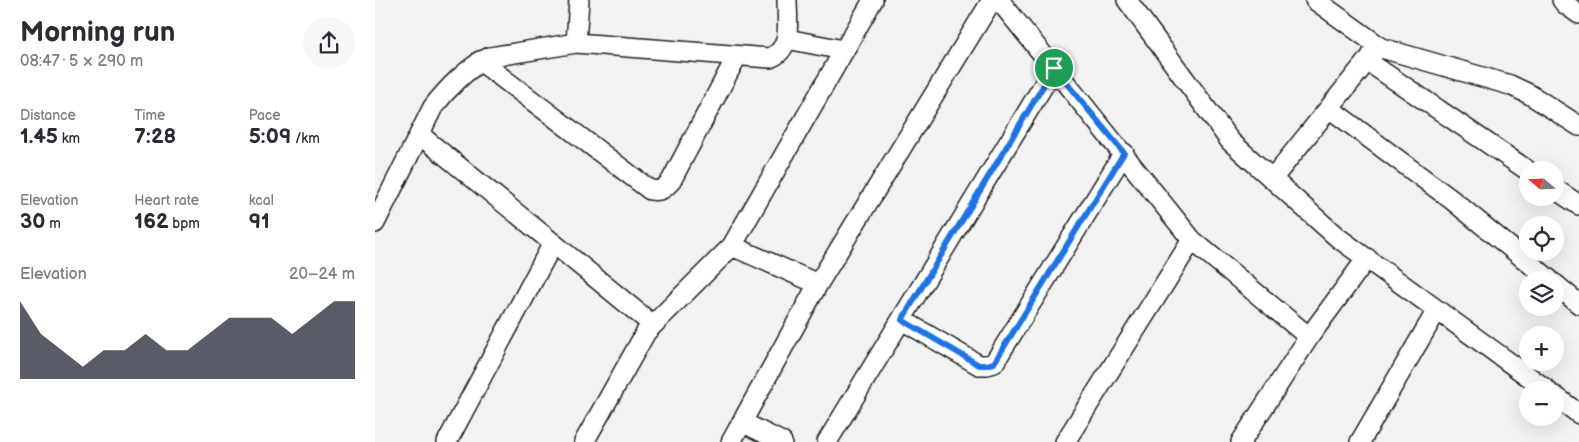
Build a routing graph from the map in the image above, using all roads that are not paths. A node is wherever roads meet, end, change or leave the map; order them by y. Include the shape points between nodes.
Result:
1 (579, 0) edge
2 (787, 0) edge
3 (873, 0) edge
4 (992, 0) edge
5 (999, 0) edge
6 (1127, 0) edge
7 (1315, 0) edge
8 (1562, 0) edge
9 (1579, 14) edge
10 (787, 39) junction
11 (576, 43) junction
12 (843, 50) junction
13 (1372, 54) junction
14 (737, 56) junction
15 (480, 61) junction
16 (1054, 68) junction
17 (1329, 108) junction
18 (1579, 126) edge
19 (419, 135) junction
20 (1124, 153) junction
21 (1519, 164) edge
22 (1273, 179) junction
23 (1564, 195) edge
24 (1579, 205) edge
25 (375, 222) edge
26 (1192, 240) junction
27 (553, 242) junction
28 (732, 246) junction
29 (1367, 258) junction
30 (1539, 271) edge
31 (818, 284) junction
32 (1564, 292) edge
33 (1579, 304) edge
34 (1437, 310) junction
35 (902, 320) junction
36 (653, 325) junction
37 (1309, 337) junction
38 (1535, 381) edge
39 (1564, 403) edge
40 (1579, 414) edge
41 (742, 422) junction
42 (447, 442) edge
43 (583, 442) edge
44 (731, 442) edge
45 (782, 442) edge
46 (827, 442) edge
47 (1065, 442) edge
48 (1241, 442) edge
49 (1360, 442) edge

1 - 11 street
2 - 10 street
3 - 12 street
4 - 31 street
5 - 16 street
6 - 22 street via 1230,141
7 - 13 street
8 - 9 street
10 - 12 street
10 - 14 street via 778,55 770,58
11 - 14 street
11 - 15 street
12 - 28 street
13 - 17 street
13 - 18 street via 1510,85
13 - 21 street
14 - 15 street via 671,181 657,192 650,190
15 - 19 street via 436,103
16 - 20 street
16 - 35 street
17 - 22 street
17 - 30 street via 1452,200
19 - 25 street
19 - 27 street
20 - 26 street
20 - 35 street via 994,363 979,365
22 - 29 street via 1337,237
23 - 24 street
26 - 37 street
26 - 47 street
27 - 36 street
27 - 42 street
28 - 31 street
28 - 36 street
29 - 34 street
29 - 37 street
31 - 41 street
32 - 33 street
34 - 38 street
34 - 49 street
35 - 46 street
36 - 43 street
37 - 48 street
39 - 40 street
41 - 44 street
41 - 45 street

